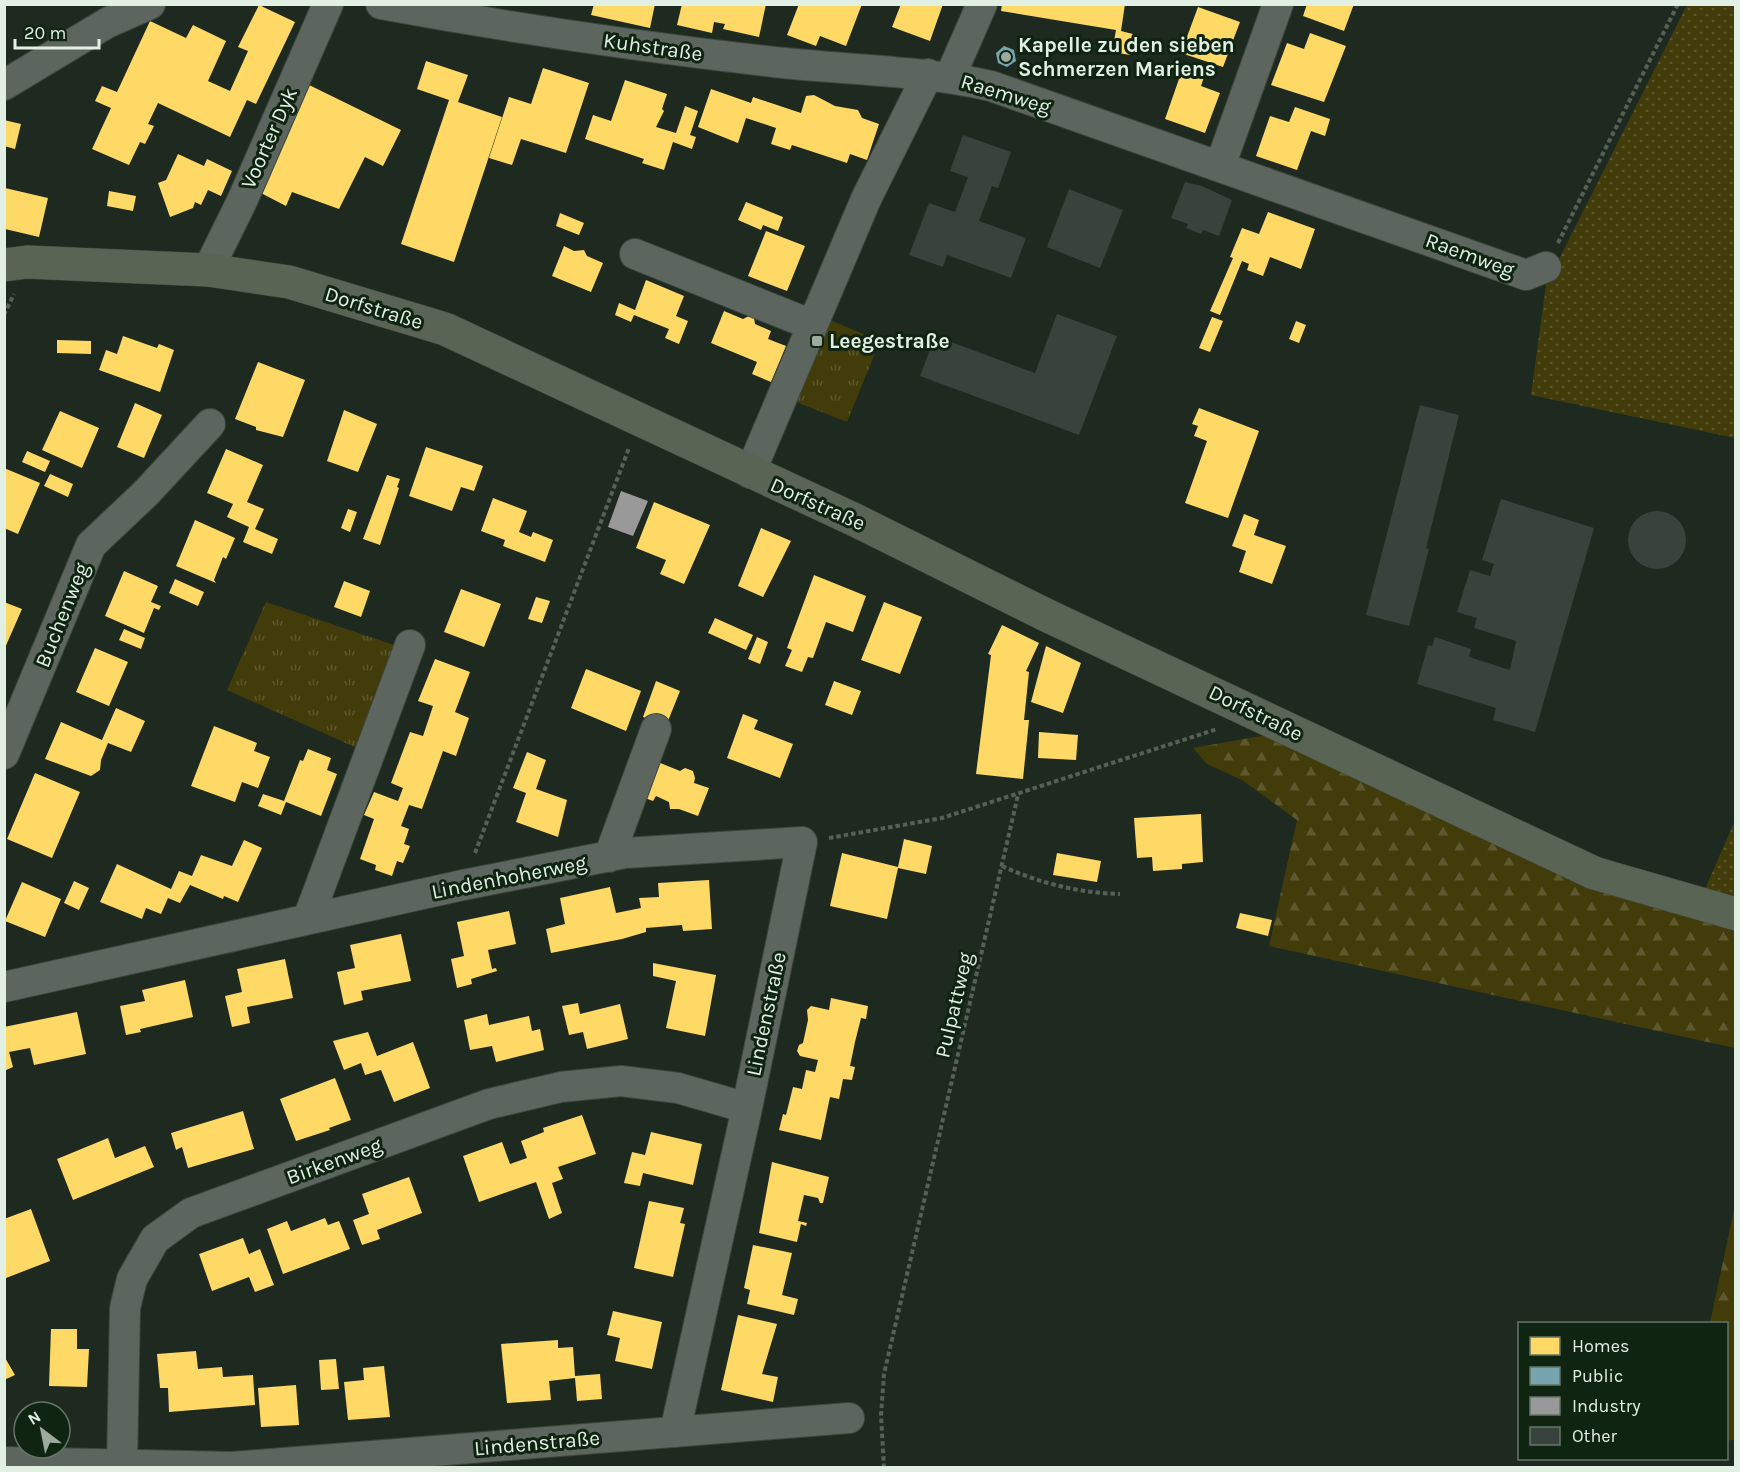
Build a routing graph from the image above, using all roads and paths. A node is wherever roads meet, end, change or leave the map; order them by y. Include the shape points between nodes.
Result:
1 (150, 4) edge
2 (328, 4) edge
3 (381, 4) edge
4 (982, 4) edge
5 (1278, 4) edge
6 (1678, 4) edge
7 (939, 75) junction
8 (4, 85) edge
9 (1220, 166) junction
10 (635, 254) dead end
11 (4, 265) edge
12 (1546, 267) joint
13 (208, 270) junction
14 (812, 325) junction
15 (640, 420) junction
16 (210, 424) dead end
17 (750, 473) junction
18 (410, 645) dead end
19 (1256, 715) junction
20 (656, 729) dead end
21 (4, 754) edge
22 (1018, 795) junction
23 (801, 842) junction
24 (609, 857) junction
25 (1002, 866) junction
26 (463, 885) junction
27 (1120, 894) dead end
28 (1736, 914) edge
29 (308, 919) junction
30 (4, 987) edge
31 (747, 1108) junction
32 (849, 1418) dead end
33 (675, 1432) junction
34 (4, 1462) edge
35 (122, 1464) junction
36 (884, 1467) edge

1 - 8 street via 107,23
2 - 13 street, Voorter Dyk
3 - 7 street, Kuhstraße via 654,48 787,64
4 - 7 street
5 - 9 street
6 - 12 path, Raemweg
7 - 9 street, Raemweg via 991,86
7 - 14 street via 866,199
9 - 12 street, Raemweg via 1526,274
10 - 14 street
11 - 13 main road, Dorfstraße via 27,262
13 - 15 main road, Dorfstraße via 289,282 445,329
14 - 17 street
15 - 17 main road, Dorfstraße
15 - 26 path
16 - 21 street, Buchenweg via 91,545
17 - 19 main road, Dorfstraße
18 - 29 street
19 - 22 path
19 - 28 main road, Dorfstraße via 1594,873
20 - 24 street
22 - 23 path via 942,818
22 - 25 path, Pulpattweg
23 - 24 street, Lindenhoherweg
23 - 31 street, Lindenstraße
24 - 26 street, Lindenhoherweg
25 - 27 path via 1061,886
25 - 36 path, Pulpattweg via 884,1374
26 - 29 street, Lindenhoherweg
29 - 30 street, Lindenhoherweg
31 - 33 street, Lindenstraße
31 - 35 street, Birkenweg via 678,1088 621,1081 561,1087 489,1104 191,1213 155,1239 132,1279 125,1308
32 - 33 street, Lindenstraße
33 - 35 street, Lindenstraße via 232,1467
34 - 35 street, Lindenstraße

